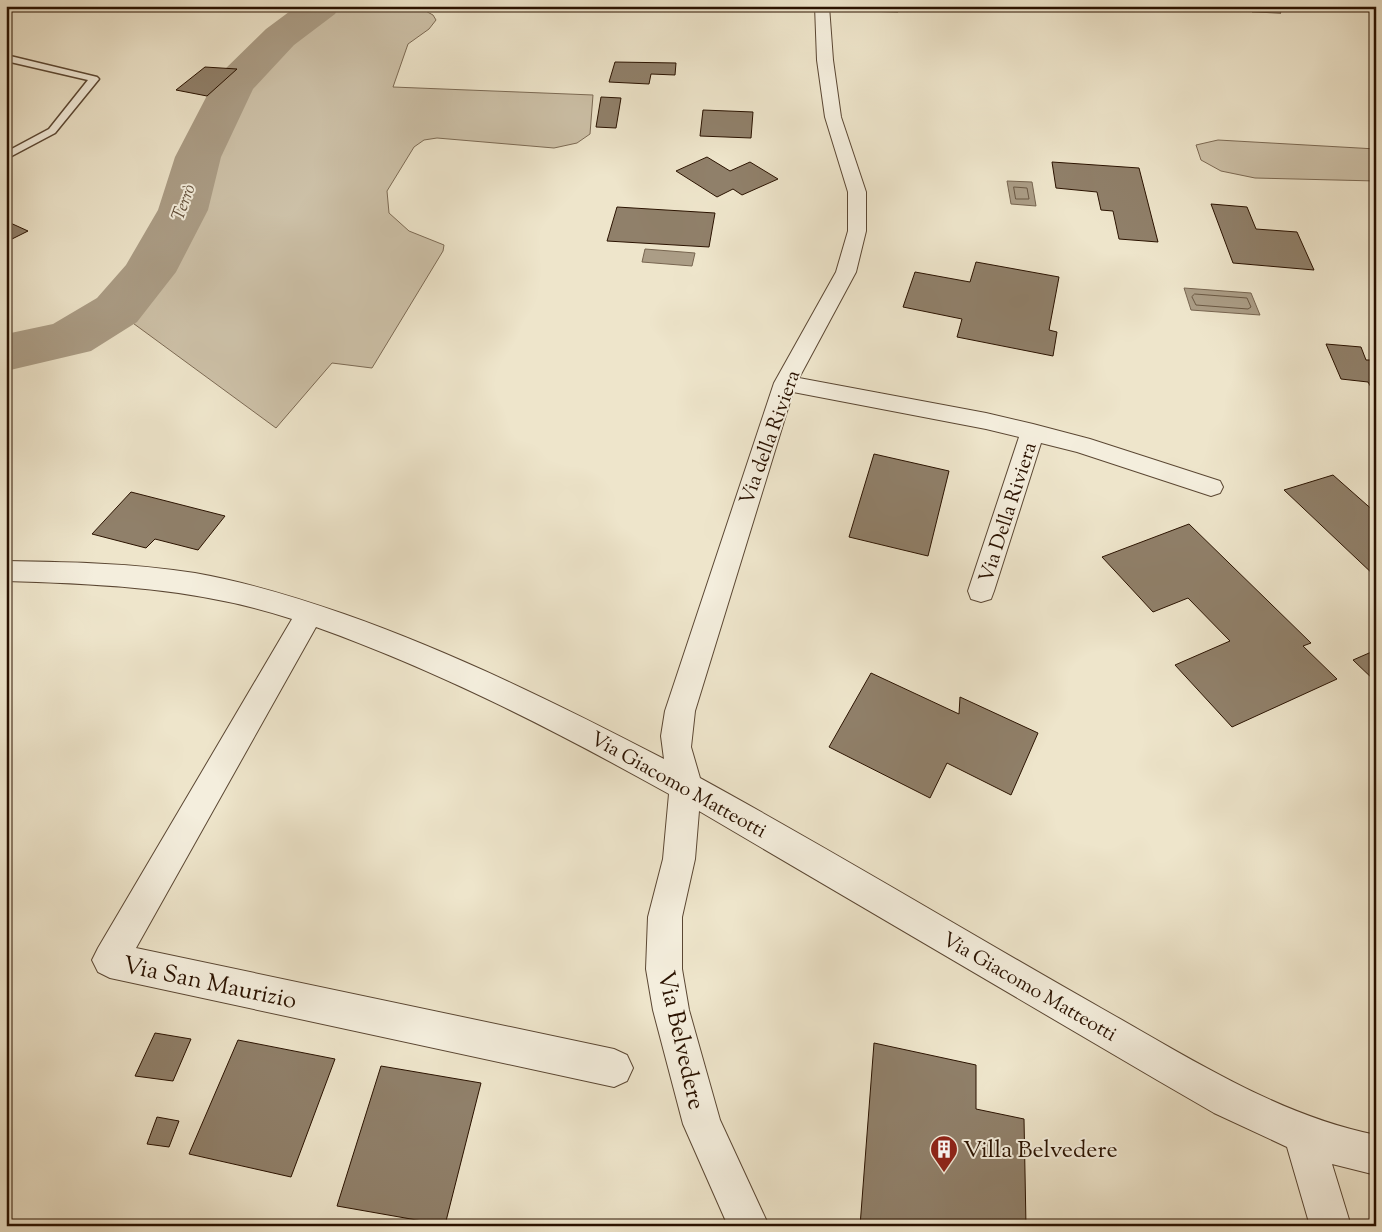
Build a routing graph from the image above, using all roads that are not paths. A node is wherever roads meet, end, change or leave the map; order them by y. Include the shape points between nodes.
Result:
1 (822, 6) edge
2 (6, 58) edge
3 (6, 156) edge
4 (785, 383) junction
5 (1033, 432) junction
6 (1211, 487) dead end
7 (6, 571) edge
8 (981, 591) dead end
9 (309, 614) junction
10 (686, 786) junction
11 (614, 1068) dead end
12 (1303, 1133) junction
13 (1376, 1155) edge
14 (749, 1226) edge
15 (1331, 1226) edge

1 - 4 street, Via della Riviera via 833,117 857,192 856,231 846,272
2 - 3 lane via 94,79 52,131
4 - 5 street
4 - 10 street, Via della Riviera via 680,711 676,747
5 - 6 street
5 - 8 street, Via Della Riviera
7 - 9 street, Via Giacomo Matteotti via 103,574 175,581 238,593
9 - 10 street, Via Giacomo Matteotti via 442,664 579,729
9 - 11 street, Via San Maurizio via 110,960
10 - 12 street, Via Giacomo Matteotti via 1193,1080
10 - 14 street, Via Belvedere via 679,859 665,917 663,951 666,979 671,1010 702,1124
12 - 13 street, Via Giacomo Matteotti
12 - 15 street

